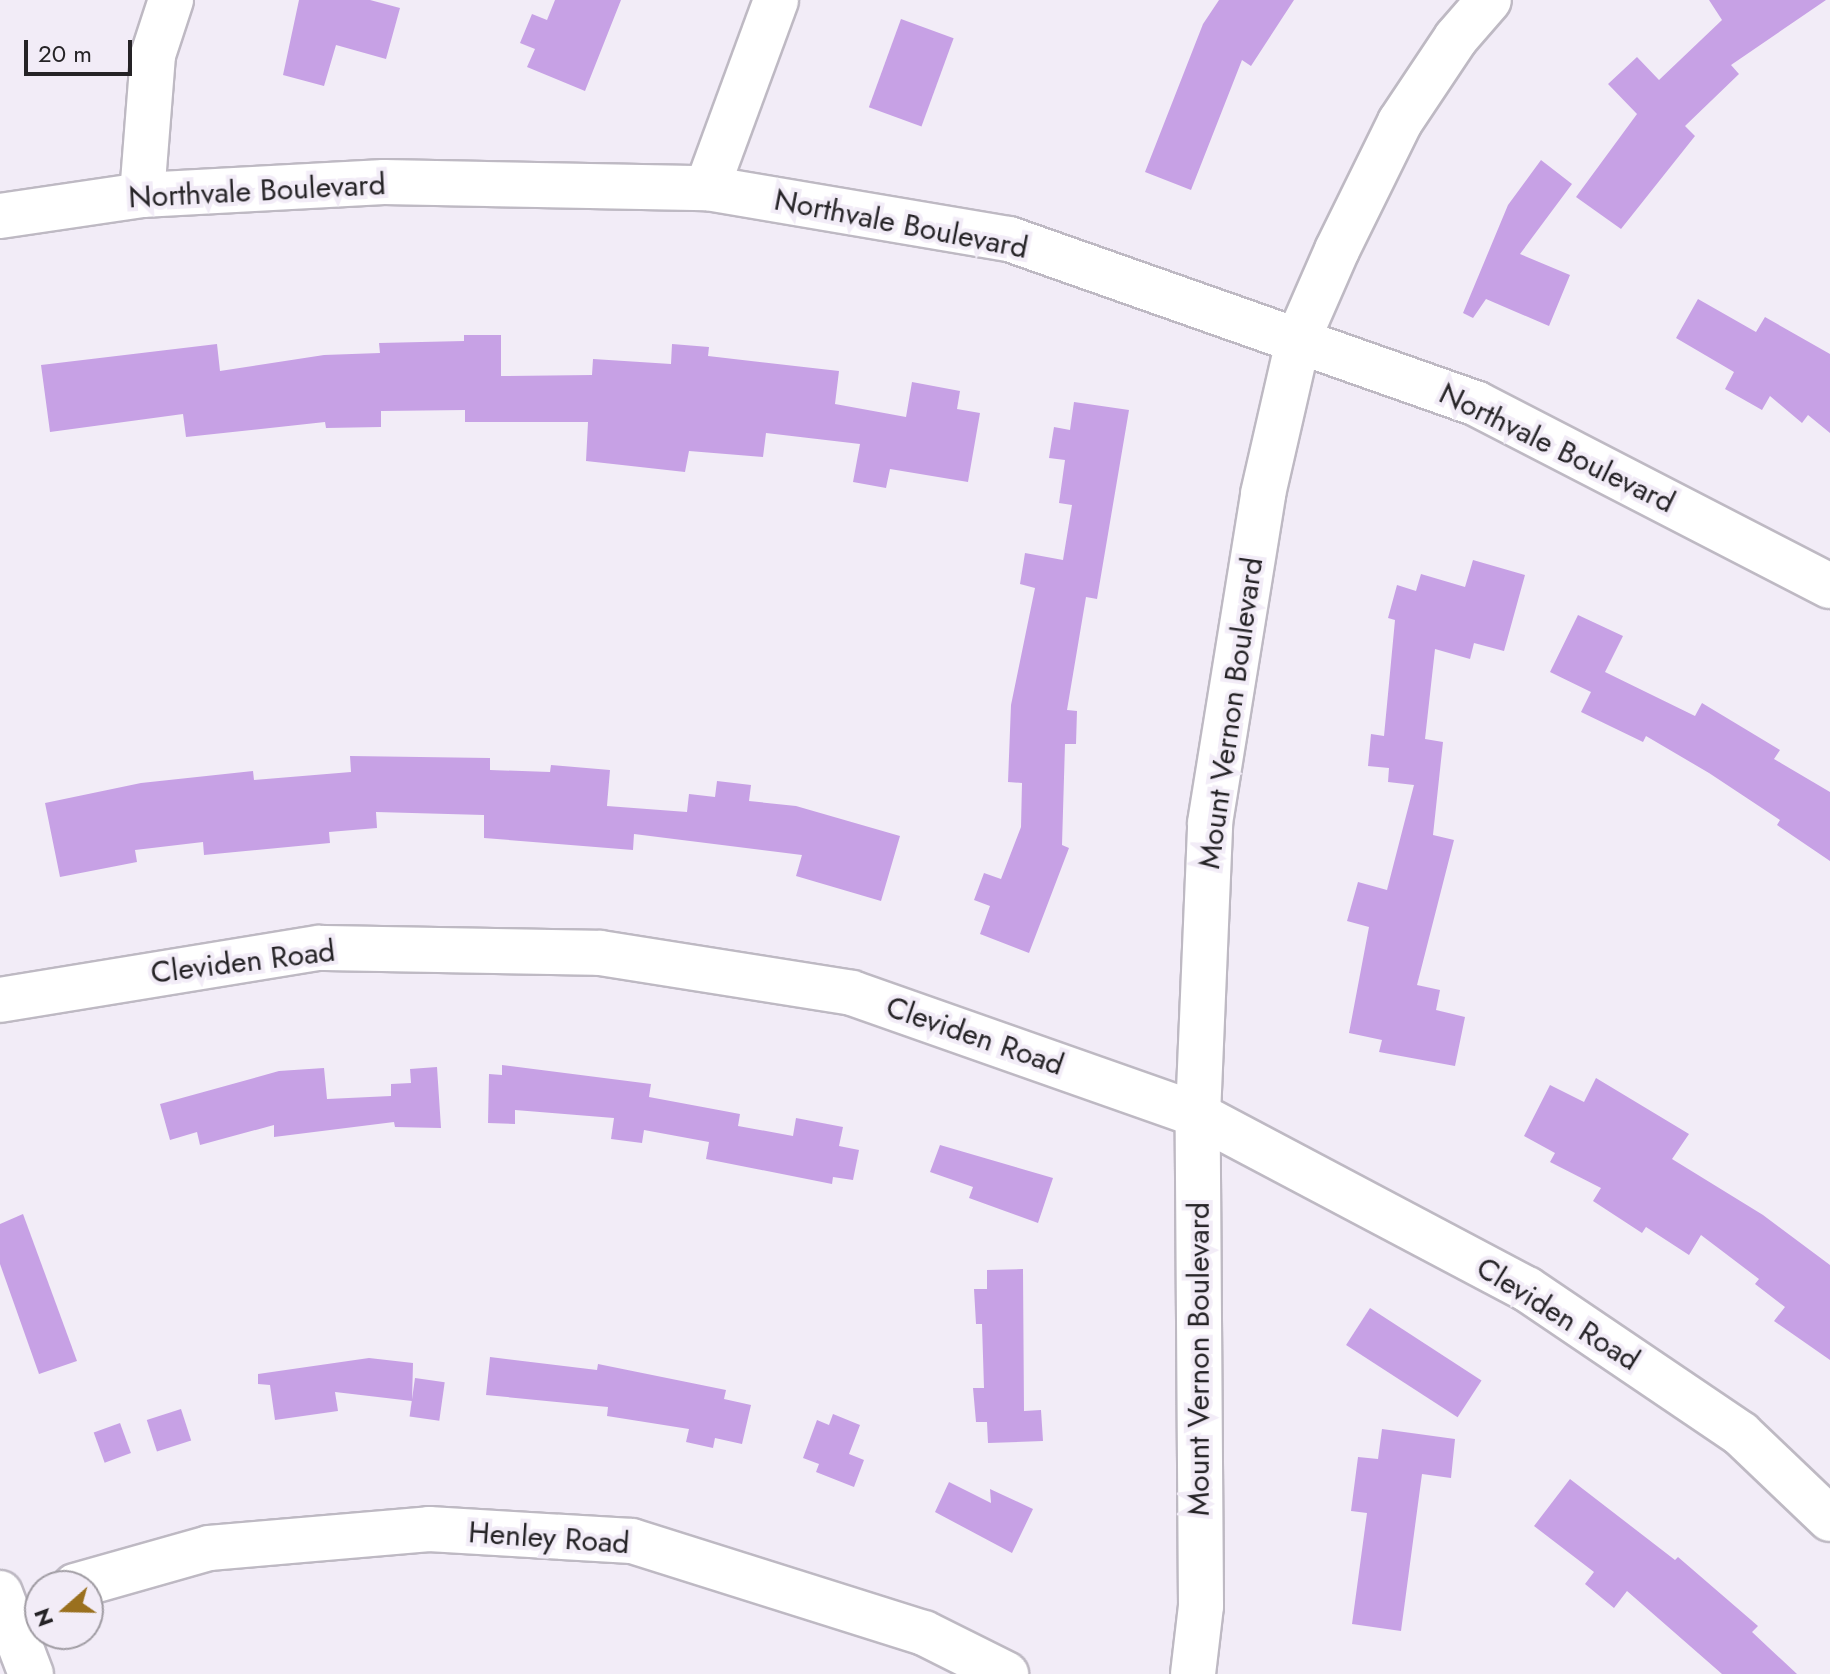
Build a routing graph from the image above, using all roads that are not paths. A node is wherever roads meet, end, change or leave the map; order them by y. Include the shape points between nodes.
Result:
1 (171, 0) edge
2 (776, 0) edge
3 (1489, 0) edge
4 (707, 188) junction
5 (142, 195) junction
6 (0, 216) edge
7 (1299, 337) junction
8 (1830, 586) edge
9 (0, 1000) edge
10 (1198, 1115) junction
11 (1830, 1519) edge
12 (104, 1578) edge
13 (15, 1598) edge
14 (31, 1674) edge
15 (1006, 1674) edge
16 (1193, 1674) edge

1 - 5 street via 153,55
2 - 4 street
3 - 7 street, Mount Vernon Boulevard via 1456,38 1400,122
4 - 5 street, Northvale Boulevard via 384,182
4 - 7 street, Northvale Boulevard via 1009,239
5 - 6 street, Northvale Boulevard
7 - 8 street, Northvale Boulevard via 1477,404
7 - 10 street, Mount Vernon Boulevard via 1263,494 1210,823
9 - 10 street, Cleviden Road via 319,948 600,953 852,993
10 - 11 street, Cleviden Road via 1527,1289 1741,1434
10 - 16 street, Mount Vernon Boulevard via 1201,1606
12 - 15 street, Henley Road via 209,1548 429,1529 632,1541 924,1633
13 - 14 street

